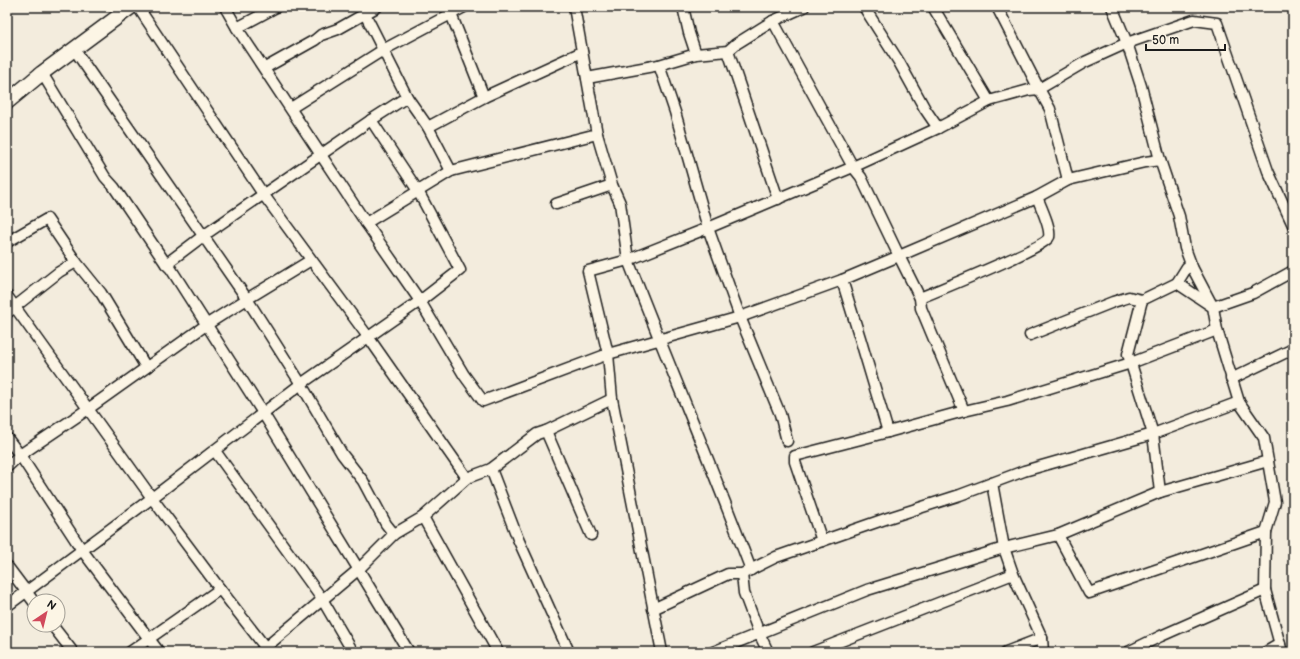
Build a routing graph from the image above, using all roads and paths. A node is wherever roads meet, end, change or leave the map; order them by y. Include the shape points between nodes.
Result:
1 (131, 7) edge
2 (138, 7) edge
3 (225, 7) edge
4 (276, 7) edge
5 (377, 7) edge
6 (464, 7) edge
7 (574, 7) edge
8 (683, 7) edge
9 (804, 7) edge
10 (864, 7) edge
11 (932, 7) edge
12 (997, 7) edge
13 (1112, 7) edge
14 (365, 14) junction
15 (451, 14) junction
16 (773, 21) junction
17 (237, 28) junction
18 (1127, 43) junction
19 (74, 48) junction
20 (383, 50) junction
21 (728, 51) junction
22 (582, 52) junction
23 (696, 54) junction
24 (660, 65) junction
25 (265, 68) junction
26 (42, 73) junction
27 (587, 78) junction
28 (1040, 89) junction
29 (408, 97) junction
30 (484, 97) junction
31 (8, 100) edge
32 (989, 101) junction
33 (291, 108) junction
34 (371, 120) junction
35 (428, 127) junction
36 (938, 128) junction
37 (597, 134) junction
38 (321, 155) junction
39 (1160, 160) junction
40 (853, 167) junction
41 (451, 171) junction
42 (1068, 180) junction
43 (612, 185) junction
44 (418, 191) junction
45 (263, 194) junction
46 (1037, 197) junction
47 (778, 199) junction
48 (556, 204) dead end
49 (366, 223) junction
50 (1293, 225) edge
51 (708, 228) junction
52 (203, 236) junction
53 (7, 242) edge
54 (899, 256) junction
55 (311, 260) junction
56 (628, 260) junction
57 (76, 262) junction
58 (166, 264) junction
59 (1192, 267) junction
60 (1293, 271) edge
61 (842, 280) junction
62 (1177, 283) junction
63 (7, 296) edge
64 (920, 298) junction
65 (247, 299) junction
66 (1142, 300) junction
67 (420, 301) junction
68 (1213, 307) junction
69 (11, 311) edge
70 (740, 317) junction
71 (206, 325) junction
72 (1217, 330) junction
73 (1030, 335) dead end
74 (369, 338) junction
75 (660, 341) junction
76 (1293, 349) edge
77 (608, 354) junction
78 (1131, 363) junction
79 (146, 368) junction
80 (1231, 379) junction
81 (301, 384) junction
82 (612, 399) junction
83 (1239, 402) junction
84 (88, 409) junction
85 (964, 411) junction
86 (263, 413) junction
87 (546, 430) junction
88 (888, 432) junction
89 (1154, 434) junction
90 (7, 438) edge
91 (787, 441) dead end
92 (215, 451) junction
93 (20, 455) junction
94 (1268, 461) junction
95 (7, 467) edge
96 (491, 469) junction
97 (467, 478) junction
98 (992, 484) junction
99 (1160, 492) junction
100 (152, 498) junction
101 (423, 517) junction
102 (1266, 532) junction
103 (394, 534) junction
104 (591, 535) dead end
105 (1058, 536) junction
106 (822, 541) junction
107 (1004, 548) junction
108 (82, 550) junction
109 (7, 566) edge
110 (359, 569) junction
111 (746, 572) junction
112 (1013, 574) junction
113 (220, 589) junction
114 (1265, 590) junction
115 (26, 592) junction
116 (322, 599) junction
117 (7, 606) edge
118 (653, 610) junction
119 (58, 633) edge
120 (759, 634) junction
121 (1042, 638) junction
122 (150, 639) junction
123 (1281, 648) edge
124 (265, 650) edge
125 (73, 652) edge
126 (130, 652) edge
127 (159, 652) edge
128 (353, 652) edge
129 (409, 652) edge
130 (498, 652) edge
131 (569, 652) edge
132 (662, 652) edge
133 (713, 652) edge
134 (768, 652) edge
135 (813, 652) edge
136 (1006, 652) edge
137 (1042, 652) edge
138 (1128, 652) edge
139 (1266, 652) edge

1 - 19 main road
2 - 45 street
3 - 17 street
4 - 17 street
5 - 14 street
6 - 15 street
7 - 22 street
8 - 23 street
9 - 16 street
10 - 36 street
11 - 32 street
12 - 28 street
13 - 18 street
14 - 20 street
14 - 25 street via 338,29 321,34 315,40
15 - 20 street
15 - 30 street
16 - 21 street
16 - 40 street
17 - 25 street
18 - 28 street via 1086,62
18 - 39 street
18 - 50 street via 1194,20 1217,23 1268,171
19 - 26 main road
19 - 52 street
20 - 29 street
20 - 33 street
21 - 23 street
21 - 47 street
22 - 27 street
22 - 30 street
23 - 24 street
24 - 27 street
24 - 51 street
25 - 33 street
26 - 31 main road
26 - 58 street via 105,177
27 - 37 street
28 - 32 street
28 - 42 street via 1050,110
29 - 34 street
29 - 35 street
30 - 35 street
32 - 36 street
33 - 38 street
34 - 38 street
34 - 44 street
35 - 41 street
36 - 40 street
37 - 41 street
37 - 43 street
38 - 45 street
38 - 49 street
39 - 42 street
39 - 59 street via 1179,216 1185,248
40 - 47 street
40 - 54 street via 861,177
41 - 44 street
42 - 46 street
43 - 48 street
43 - 56 street via 620,204
44 - 49 street
44 - 67 street via 460,270
45 - 52 street
45 - 55 street
46 - 54 street
46 - 64 street via 1048,228 1048,240 1029,251
47 - 51 street
49 - 67 street
51 - 56 street
51 - 70 street
52 - 58 street
52 - 65 street
53 - 57 street via 46,219
54 - 61 street
54 - 64 street
55 - 65 street
55 - 74 street
56 - 75 street
56 - 77 street via 588,271
57 - 69 street via 59,272
57 - 79 street via 101,293
58 - 71 street
59 - 62 street via 1187,267
59 - 68 street
60 - 68 street via 1253,293
61 - 70 street
61 - 88 street
62 - 66 street
62 - 68 street
63 - 69 street
64 - 85 street via 921,308
65 - 71 street
65 - 81 street
66 - 73 street via 1129,297 1113,302
66 - 78 street via 1128,354
67 - 74 street
67 - 77 street via 464,375 483,401
68 - 72 street
69 - 84 street
70 - 75 street
70 - 91 street via 780,414
71 - 79 street
71 - 86 street
72 - 78 street
72 - 80 street
74 - 81 street
74 - 97 street
75 - 77 street
75 - 111 street
76 - 80 street
77 - 82 street
78 - 85 street via 1007,401
78 - 89 street
79 - 84 street
80 - 83 street
81 - 86 street
81 - 103 street via 342,454 363,481
82 - 87 street
82 - 118 street
83 - 89 street
83 - 94 street via 1264,438
84 - 93 street
84 - 100 street
85 - 88 street
86 - 92 street
86 - 110 street
87 - 96 street
87 - 104 street
88 - 106 street via 795,456
89 - 98 street via 1024,471
89 - 99 street
90 - 93 street
92 - 100 street
92 - 116 street
93 - 95 street
93 - 108 street
94 - 99 street
94 - 102 street via 1275,502
96 - 97 street
96 - 131 street via 518,539
97 - 101 street
98 - 106 street
98 - 107 street
99 - 105 street
100 - 108 street
100 - 113 street
101 - 103 street
101 - 130 street
102 - 105 street via 1088,593
102 - 114 street
103 - 110 street
105 - 107 street
106 - 111 street via 776,557
107 - 112 street
107 - 120 street via 867,590
108 - 115 street
108 - 122 street
109 - 115 street
110 - 116 street
110 - 129 street
111 - 118 street via 728,574
111 - 120 street via 744,593
112 - 121 street
112 - 135 street
113 - 122 street
113 - 124 street
114 - 123 street
114 - 138 street
115 - 117 street
116 - 124 street
116 - 128 street
118 - 132 street
119 - 125 street
120 - 133 street
120 - 134 street
121 - 136 street
121 - 137 street
122 - 126 street
122 - 127 street
123 - 139 street

